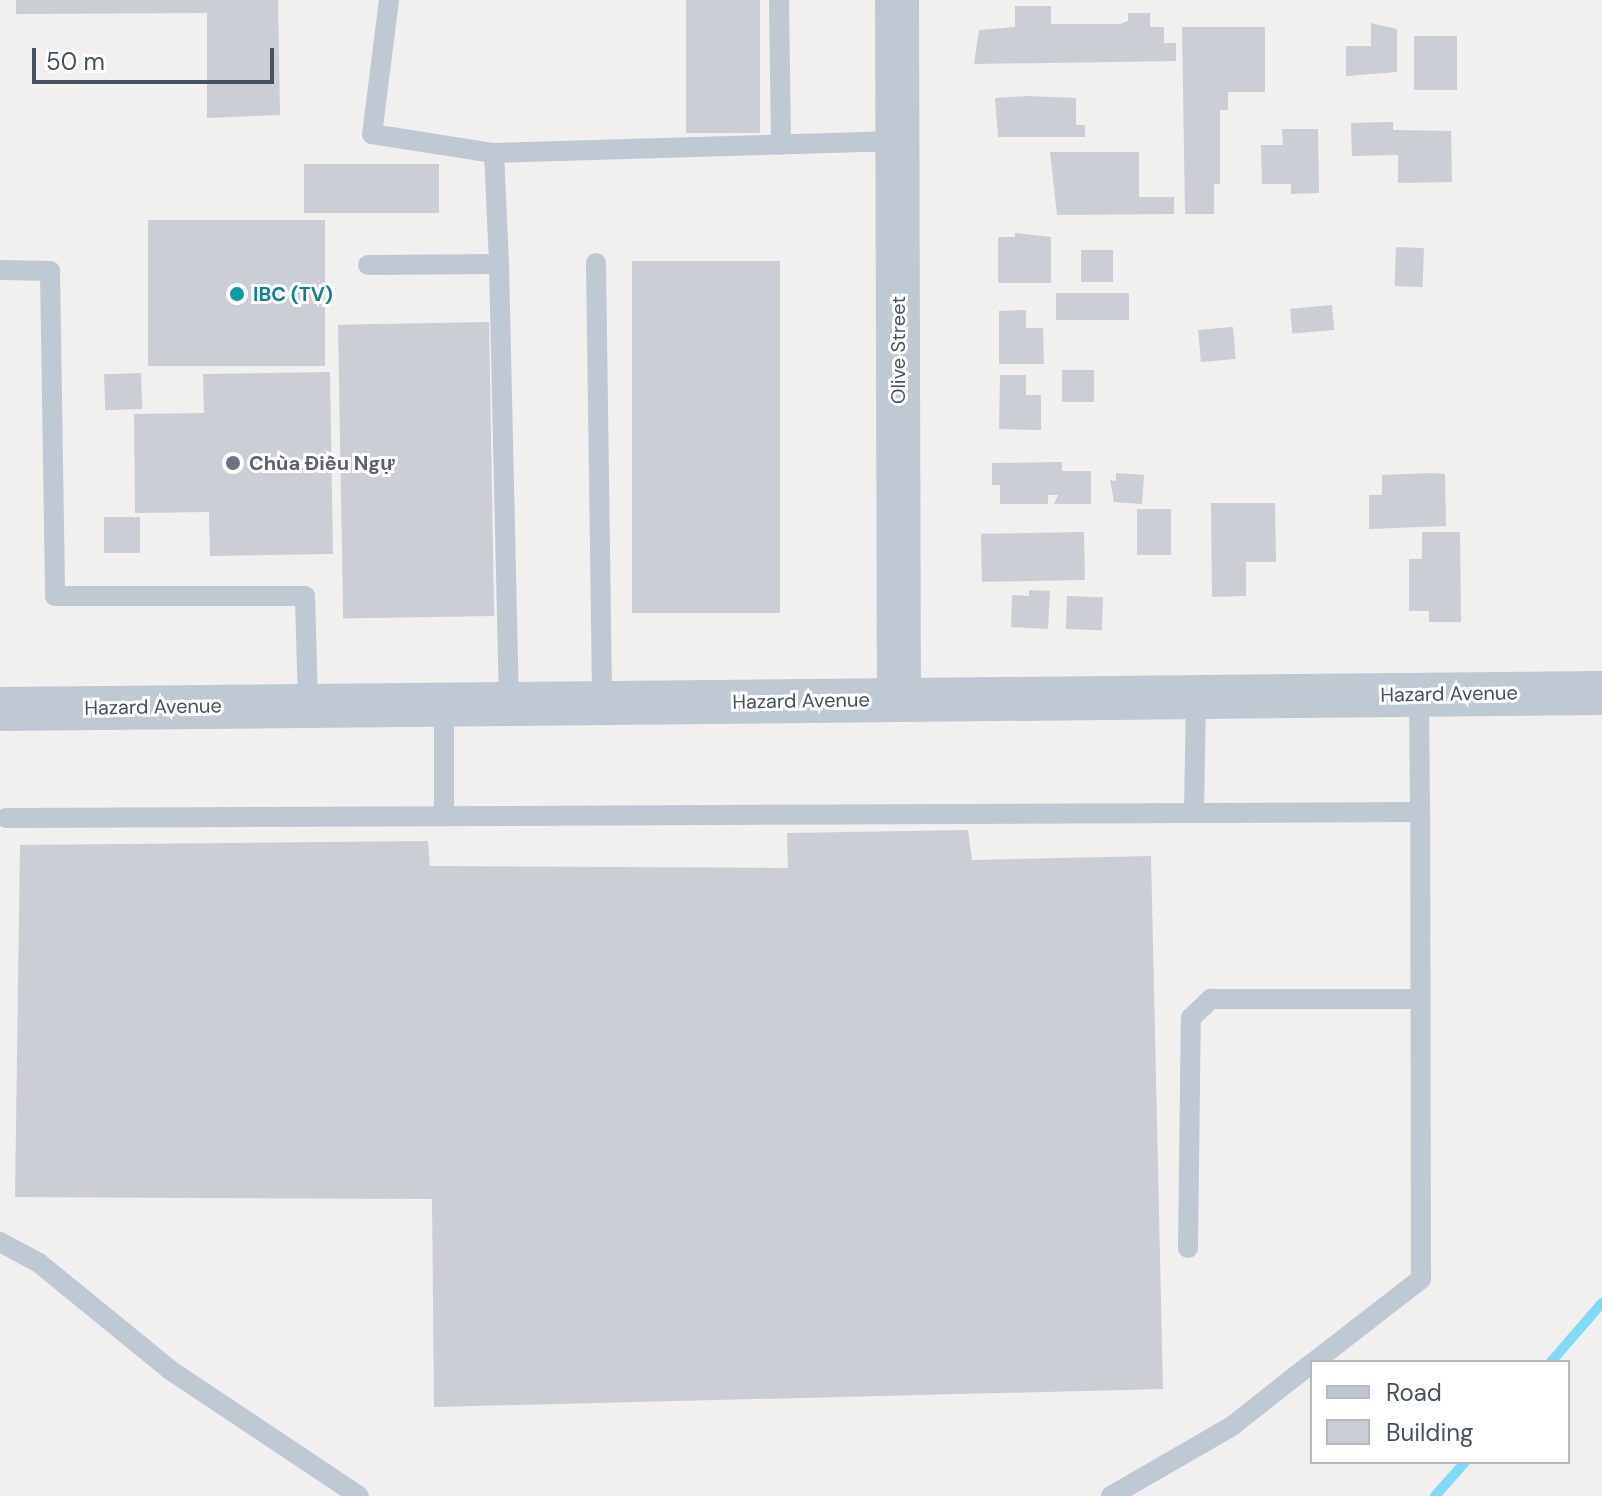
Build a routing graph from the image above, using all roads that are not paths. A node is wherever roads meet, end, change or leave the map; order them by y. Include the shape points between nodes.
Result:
1 (389, 0) edge
2 (779, 0) edge
3 (897, 0) edge
4 (897, 141) junction
5 (781, 145) junction
6 (494, 153) junction
7 (596, 263) dead end
8 (499, 264) junction
9 (368, 265) dead end
10 (0, 270) edge
11 (1602, 693) edge
12 (1419, 694) junction
13 (1196, 697) junction
14 (899, 700) junction
15 (602, 703) junction
16 (444, 704) junction
17 (509, 704) junction
18 (308, 706) junction
19 (0, 709) edge
20 (1194, 812) junction
21 (1420, 812) junction
22 (444, 814) junction
23 (6, 818) dead end
24 (1420, 999) junction
25 (0, 1242) edge
26 (1188, 1248) dead end
27 (1317, 1360) edge
28 (1310, 1365) edge
29 (359, 1496) edge
30 (1111, 1496) edge

1 - 6 lane via 372,134
2 - 5 lane
3 - 4 street, Olive Street
4 - 5 lane
4 - 14 street, Olive Street
5 - 6 lane
6 - 8 lane
7 - 15 lane
8 - 9 lane
8 - 17 lane
10 - 18 lane via 50,271 55,596 305,596
11 - 12 street, Hazard Avenue
12 - 13 street, Hazard Avenue
12 - 21 lane
13 - 14 street, Hazard Avenue
13 - 20 lane
14 - 15 street, Hazard Avenue
15 - 17 street, Hazard Avenue
16 - 17 street, Hazard Avenue
16 - 18 street, Hazard Avenue
16 - 22 lane
18 - 19 street, Hazard Avenue
20 - 21 lane
20 - 22 lane
21 - 24 lane
22 - 23 lane
24 - 26 lane via 1211,999 1191,1018
24 - 27 lane via 1421,1279
25 - 29 lane via 39,1263 170,1370
28 - 30 lane via 1232,1426

